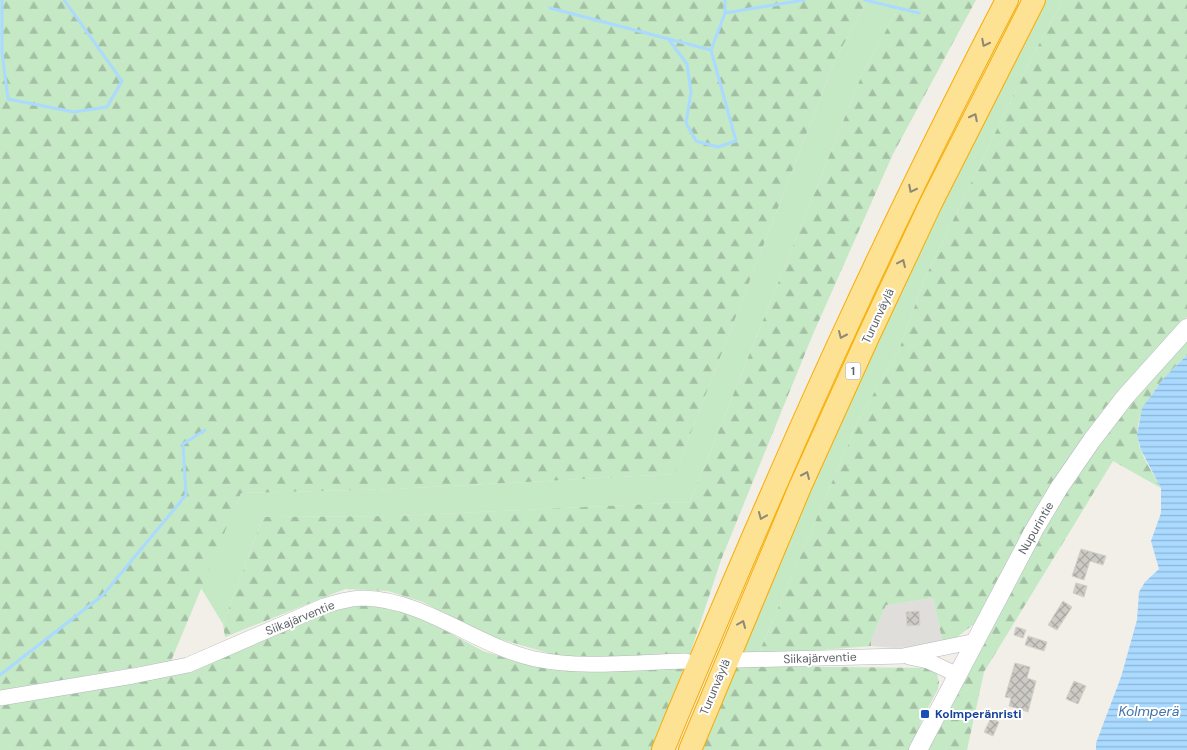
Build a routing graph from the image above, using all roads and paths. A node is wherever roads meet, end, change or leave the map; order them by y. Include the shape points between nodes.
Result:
1 (1007, 0) edge
2 (1034, 0) edge
3 (1187, 328) edge
4 (976, 641) junction
5 (902, 656) junction
6 (738, 660) dead end
7 (686, 661) dead end
8 (958, 675) junction
9 (0, 698) edge
10 (663, 750) edge
11 (690, 750) edge
12 (918, 750) edge

1 -> 10 highway, Turunväylä / 1 via 846,328
11 -> 2 highway, Turunväylä / 1 via 800,487 872,328
3 - 4 main road, Nupurintie via 1125,396 1086,448 1034,530
4 - 5 street
4 - 8 main road, Nupurintie
5 - 6 street, Siikajärventie
5 - 8 street via 928,661
7 - 9 street, Siikajärventie via 593,663 536,659 509,652 398,604 363,598 324,606 188,665
8 - 12 main road, Nupurintie

